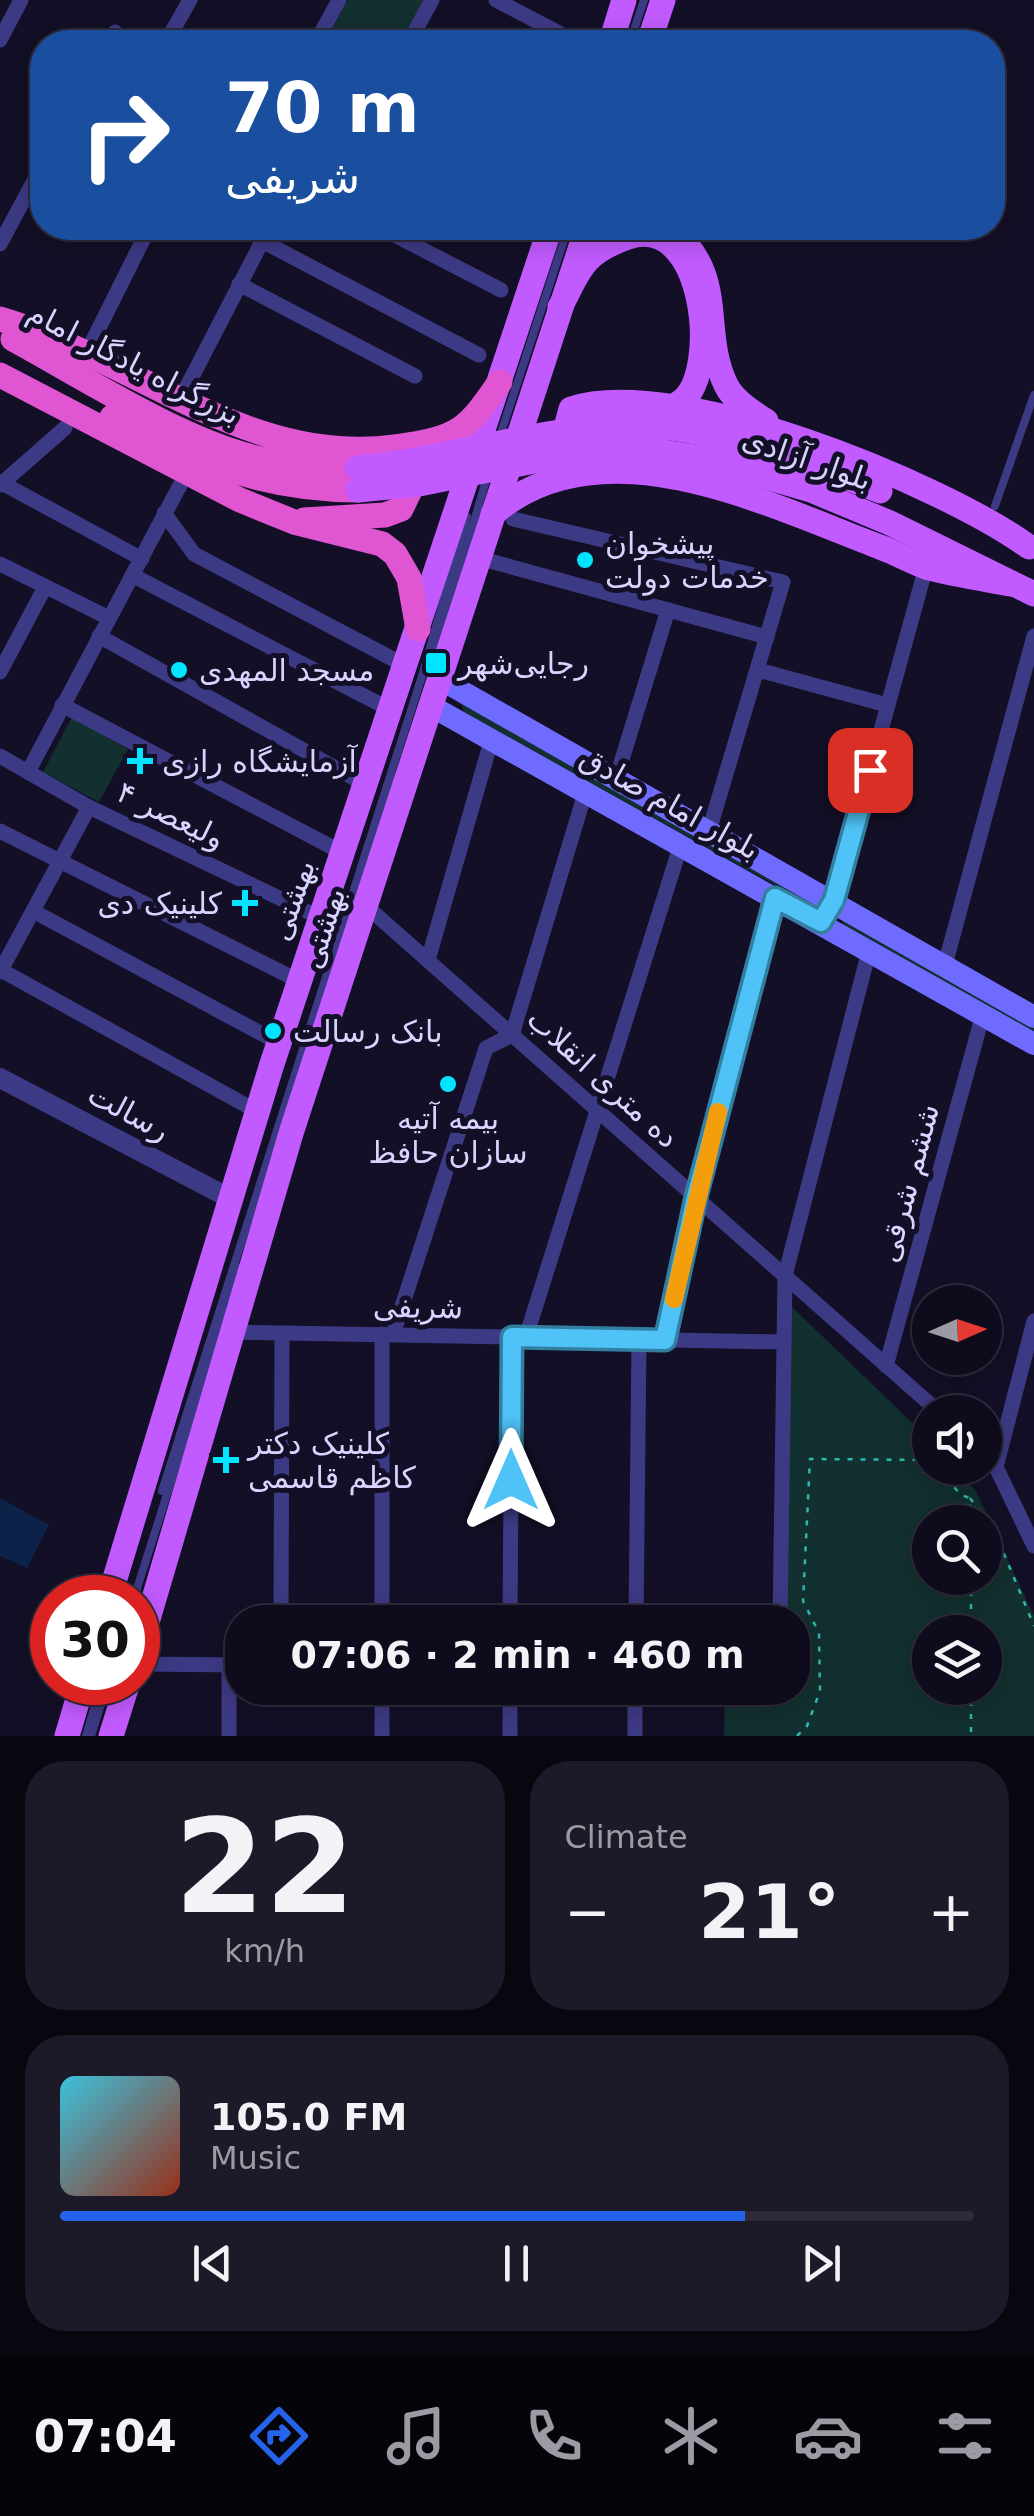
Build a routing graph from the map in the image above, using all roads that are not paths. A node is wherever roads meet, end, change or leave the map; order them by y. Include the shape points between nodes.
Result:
1 (21, 0) edge
2 (190, 0) edge
3 (432, 0) edge
4 (496, 0) edge
5 (624, 0) edge
6 (635, 0) edge
7 (644, 0) edge
8 (663, 0) edge
9 (335, 1) edge
10 (173, 30) edge
11 (322, 30) edge
12 (416, 30) edge
13 (553, 30) edge
14 (615, 30) edge
15 (625, 30) edge
16 (634, 30) edge
17 (653, 30) edge
18 (0, 40) edge
19 (30, 188) edge
20 (143, 240) edge
21 (263, 240) edge
22 (277, 240) edge
23 (405, 240) edge
24 (547, 240) edge
25 (547, 240) edge
26 (583, 240) edge
27 (620, 240) edge
28 (666, 240) edge
29 (685, 240) edge
30 (0, 244) edge
31 (240, 284) junction
32 (501, 290) dead end
33 (560, 307) junction
34 (0, 320) edge
35 (0, 331) edge
36 (86, 354) junction
37 (479, 354) dead end
38 (0, 359) edge
39 (0, 375) edge
40 (415, 376) dead end
41 (500, 382) junction
42 (1034, 395) edge
43 (180, 400) junction
44 (618, 424) junction
45 (65, 428) dead end
46 (778, 430) junction
47 (706, 446) junction
48 (388, 448) junction
49 (599, 470) junction
50 (186, 474) junction
51 (357, 479) junction
52 (1, 484) edge
53 (995, 506) dead end
54 (164, 513) junction
55 (503, 516) junction
56 (294, 522) junction
57 (1032, 548) edge
58 (142, 558) junction
59 (479, 558) junction
60 (0, 564) edge
61 (926, 567) junction
62 (132, 575) junction
63 (44, 587) junction
64 (1023, 589) edge
65 (668, 610) junction
66 (109, 618) junction
67 (418, 629) junction
68 (100, 636) junction
69 (1034, 636) edge
70 (767, 638) junction
71 (406, 666) junction
72 (758, 670) junction
73 (0, 672) edge
74 (440, 679) junction
75 (466, 692) junction
76 (62, 706) junction
77 (431, 706) junction
78 (887, 706) junction
79 (391, 710) junction
80 (458, 719) junction
81 (492, 738) junction
82 (0, 756) edge
83 (28, 772) junction
84 (616, 779) junction
85 (366, 785) junction
86 (586, 790) junction
87 (90, 807) junction
88 (0, 831) edge
89 (709, 831) junction
90 (681, 844) junction
91 (343, 853) junction
92 (60, 862) junction
93 (775, 898) junction
94 (834, 900) junction
95 (364, 905) junction
96 (33, 910) junction
97 (321, 918) junction
98 (821, 922) junction
99 (869, 951) junction
100 (428, 960) junction
101 (945, 965) junction
102 (0, 971) edge
103 (299, 981) junction
104 (983, 1014) junction
105 (1034, 1018) edge
106 (512, 1035) junction
107 (279, 1043) junction
108 (1034, 1044) edge
109 (0, 1078) edge
110 (597, 1110) junction
111 (258, 1112) junction
112 (696, 1197) junction
113 (231, 1199) junction
114 (785, 1276) junction
115 (1034, 1321) edge
116 (232, 1332) junction
117 (282, 1332) junction
118 (388, 1334) junction
119 (519, 1337) junction
120 (638, 1339) junction
121 (665, 1340) junction
122 (784, 1342) junction
123 (886, 1366) junction
124 (919, 1395) edge
125 (1002, 1423) edge
126 (1002, 1484) edge
127 (1034, 1546) edge
128 (116, 1575) edge
129 (138, 1575) edge
130 (160, 1578) edge
131 (281, 1605) edge
132 (382, 1605) edge
133 (511, 1605) edge
134 (636, 1605) edge
135 (780, 1605) edge
136 (160, 1664) edge
137 (225, 1665) edge
138 (76, 1705) edge
139 (98, 1705) edge
140 (120, 1705) edge
141 (232, 1705) edge
142 (382, 1705) edge
143 (510, 1705) edge
144 (635, 1705) edge
145 (66, 1736) edge
146 (89, 1736) edge
147 (110, 1736) edge
148 (229, 1736) edge
149 (382, 1736) edge
150 (510, 1736) edge
151 (635, 1736) edge

1 - 18 street
2 - 10 street
3 - 12 street
4 - 13 street
5 - 14 main road
6 - 15 lane
7 - 16 lane
8 - 17 main road
9 - 11 street
19 - 30 street
20 - 36 street
21 - 31 street
22 - 37 street
23 - 32 street
24 - 41 main road, بهشتی
25 - 129 lane
26 - 33 main road, بهشتى
27 - 33 main road, bridge via 588,260
28 - 44 main road, bridge via 692,270 703,361 684,400
29 - 46 main road via 708,283 718,363 728,389
31 - 40 street
31 - 43 street
33 - 55 main road, بهشتى
34 - 36 highway
35 - 51 highway, بزرگراه یادگار امام via 239,452
36 - 43 highway
38 - 51 highway, بزرگراه یادگار امام via 234,474 306,490
39 - 50 highway
41 - 48 highway via 460,429
41 - 67 main road, بهشتی
42 - 53 lane
43 - 48 highway via 295,444
44 - 47 main road, bridge via 676,427
44 - 51 main road, bridge via 557,431
45 - 52 street
46 - 49 main road via 674,406 603,401 572,409 563,438 572,456
46 - 57 main road via 992,521
47 - 51 main road, bridge via 599,448 418,484
47 - 57 main road, بلوار آزادی via 822,468
47 - 64 main road, بلوار آزادی via 890,522
48 - 56 highway via 411,470 410,495 401,509
49 - 55 main road via 524,489
49 - 61 main road via 708,486
50 - 54 street
50 - 56 highway
52 - 58 street
54 - 58 street
54 - 71 street via 194,554
55 - 59 main road, بهشتى
55 - 70 street via 782,582
56 - 67 highway via 382,544 395,554 414,592
58 - 62 street
59 - 65 street
59 - 74 main road, بهشتى
60 - 63 street
61 - 64 main road
61 - 78 street
62 - 66 street
62 - 79 street
63 - 66 street
63 - 73 street
65 - 70 street
65 - 84 street
66 - 68 street
67 - 71 main road, بهشتی
68 - 76 street
68 - 85 street
69 - 101 street
70 - 72 street
71 - 79 main road, بهشتی
72 - 78 street
72 - 89 street
74 - 75 main road, بلوار امام صادق
74 - 77 main road, بهشتى
75 - 80 main road via 454,702
75 - 84 main road, بلوار امام صادق
76 - 83 street
76 - 91 street
77 - 80 main road, بلوار امام صادق
77 - 95 main road, بهشتى
78 - 94 street
79 - 85 main road, بهشتی
80 - 81 main road, بلوار امام صادق
81 - 86 main road, بلوار امام صادق
81 - 100 street
82 - 83 street, ولیعصر ۴
83 - 87 street, ولیعصر ۴
84 - 89 main road, بلوار امام صادق
85 - 91 main road, بهشتی
86 - 90 main road, بلوار امام صادق
86 - 106 street
87 - 92 street
87 - 97 street, ولیعصر ۴
88 - 92 street
89 - 94 main road, بلوار امام صادق
90 - 93 main road, بلوار امام صادق
90 - 110 street
91 - 97 main road, بهشتی
92 - 96 street
92 - 103 street
93 - 98 main road, بلوار امام صادق
93 - 112 street
94 - 98 main road
94 - 101 main road, بلوار امام صادق
95 - 100 street, ده متری انقلاب
95 - 116 main road, بهشتى
96 - 102 street
96 - 107 street
97 - 103 main road, بهشتی
98 - 99 main road, بلوار امام صادق
99 - 104 main road, بلوار امام صادق
99 - 114 street
100 - 106 street, ده متری انقلاب
101 - 105 main road, بلوار امام صادق
102 - 111 street
103 - 107 main road, بهشتی
104 - 108 main road, بلوار امام صادق
104 - 123 street, ششم شرقی
106 - 110 street, ده متری انقلاب
106 - 118 street via 486,1048
107 - 111 main road, بهشتی
109 - 113 street, رسالت
110 - 112 street, ده متری انقلاب
110 - 119 street
111 - 113 main road, بهشتی
112 - 114 street, ده متری انقلاب
112 - 121 street
113 - 128 main road, بهشتی
114 - 122 street
114 - 123 street, ده متری انقلاب
115 - 125 street
116 - 117 street, شریفی
116 - 130 main road, بهشتى
117 - 118 street, شریفی
117 - 131 street
118 - 119 street, شریفی
118 - 132 street
119 - 120 street, شریفی
119 - 133 street
120 - 121 street, شریفی
120 - 134 street
121 - 122 street, شریفی
122 - 135 street
123 - 124 street, ده متری انقلاب
126 - 127 street
136 - 137 street
138 - 145 main road
139 - 146 lane
140 - 147 main road
141 - 148 street
142 - 149 street
143 - 150 street
144 - 151 street

